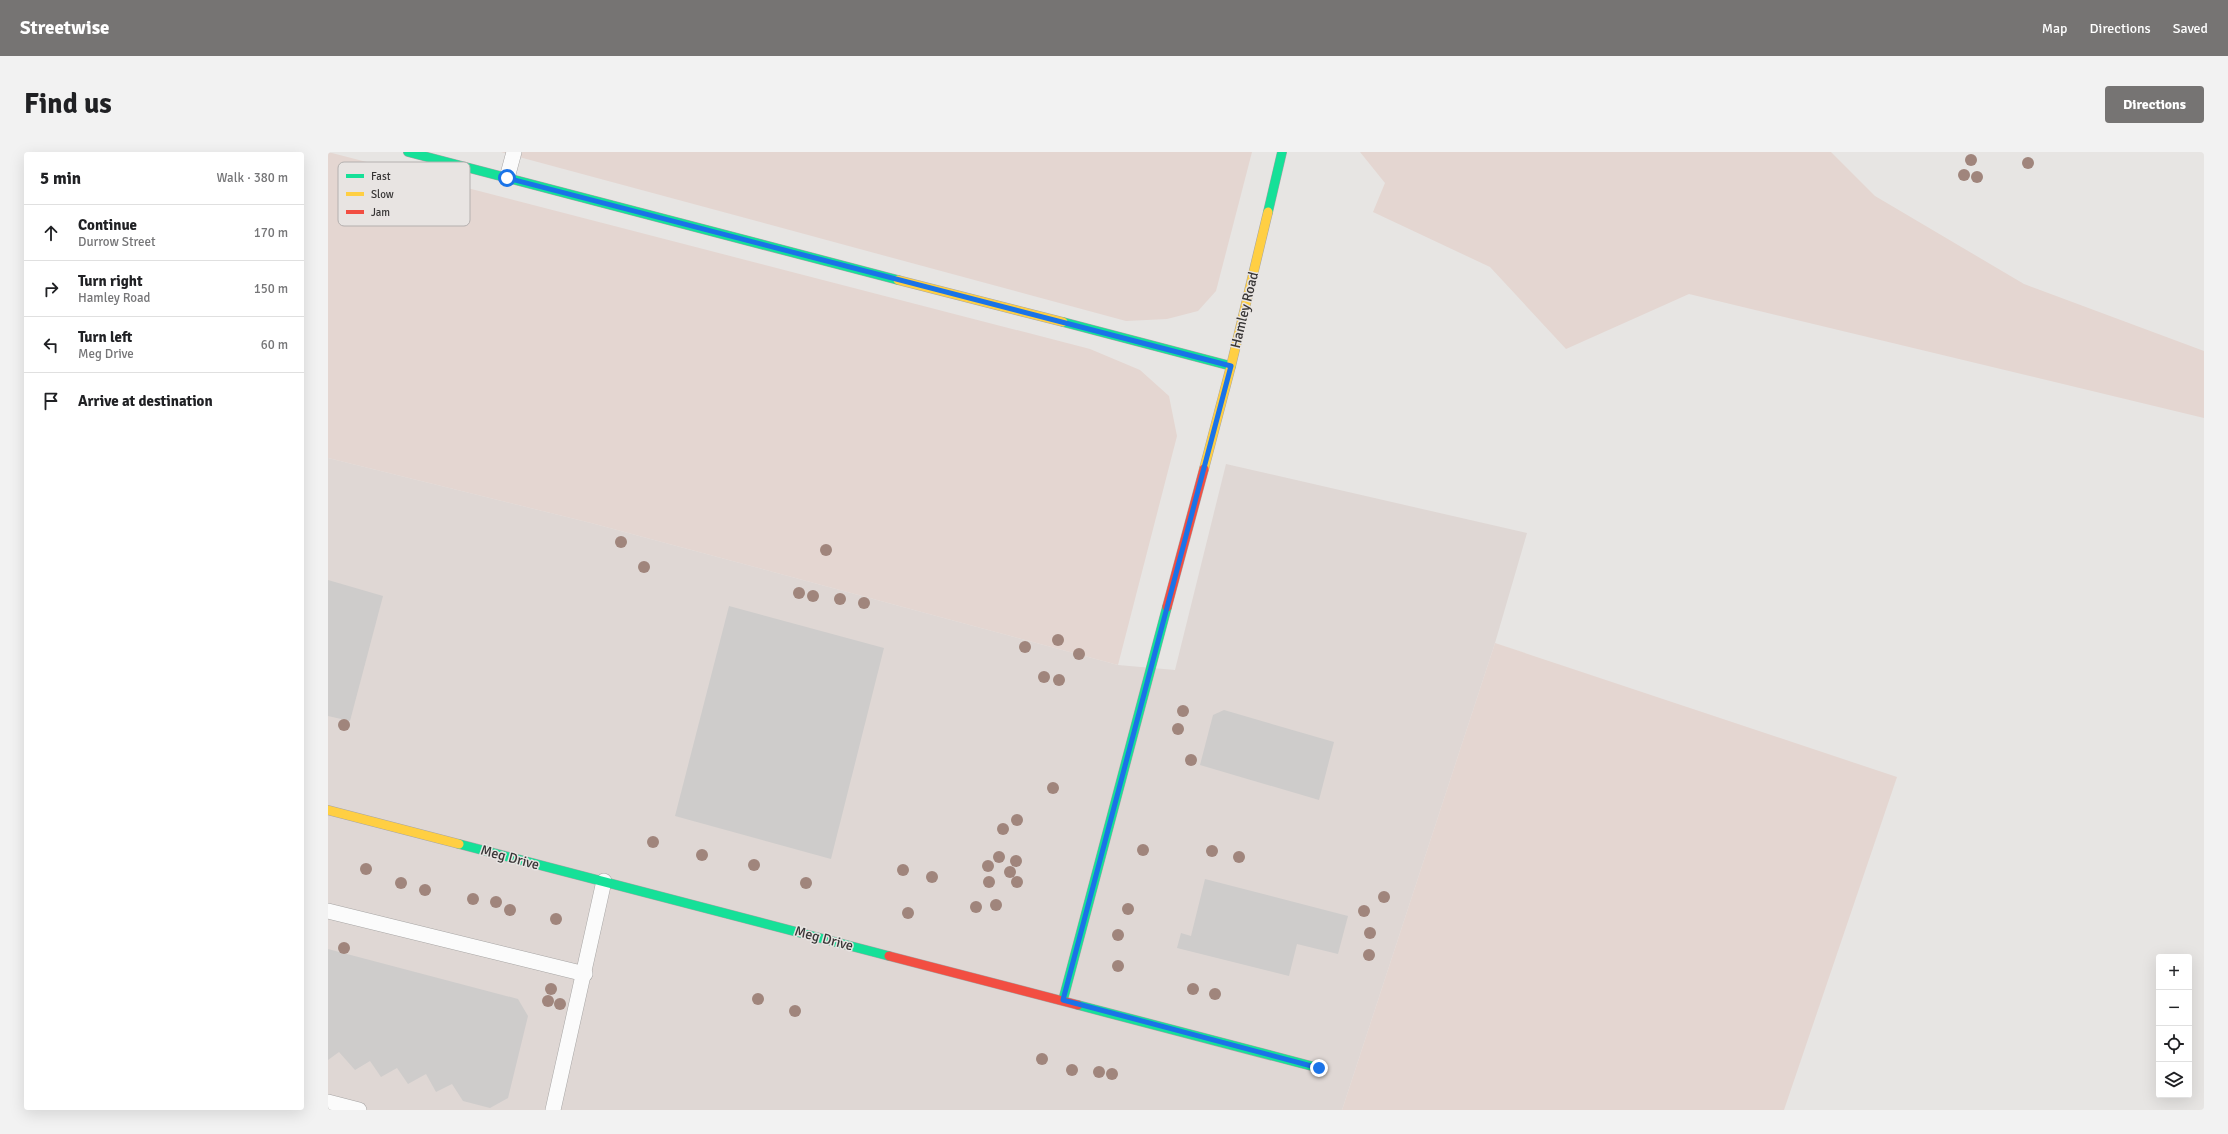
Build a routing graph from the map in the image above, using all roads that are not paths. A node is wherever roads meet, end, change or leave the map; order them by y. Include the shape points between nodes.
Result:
1 (408, 152) edge
2 (514, 152) edge
3 (1282, 152) edge
4 (446, 162) edge
5 (470, 168) edge
6 (507, 178) junction
7 (1231, 366) junction
8 (328, 810) edge
9 (604, 881) junction
10 (328, 911) edge
11 (585, 974) junction
12 (1063, 1000) junction
13 (1319, 1068) dead end
14 (328, 1102) edge
15 (359, 1110) edge
16 (553, 1110) edge

1 - 4 street
2 - 6 lane
3 - 7 street, Hamley Road
5 - 6 street
6 - 7 street
7 - 12 street, Hamley Road
8 - 9 street, Meg Drive
9 - 11 lane
9 - 12 street, Meg Drive
10 - 11 lane
11 - 16 lane
12 - 13 street, Meg Drive
14 - 15 lane

